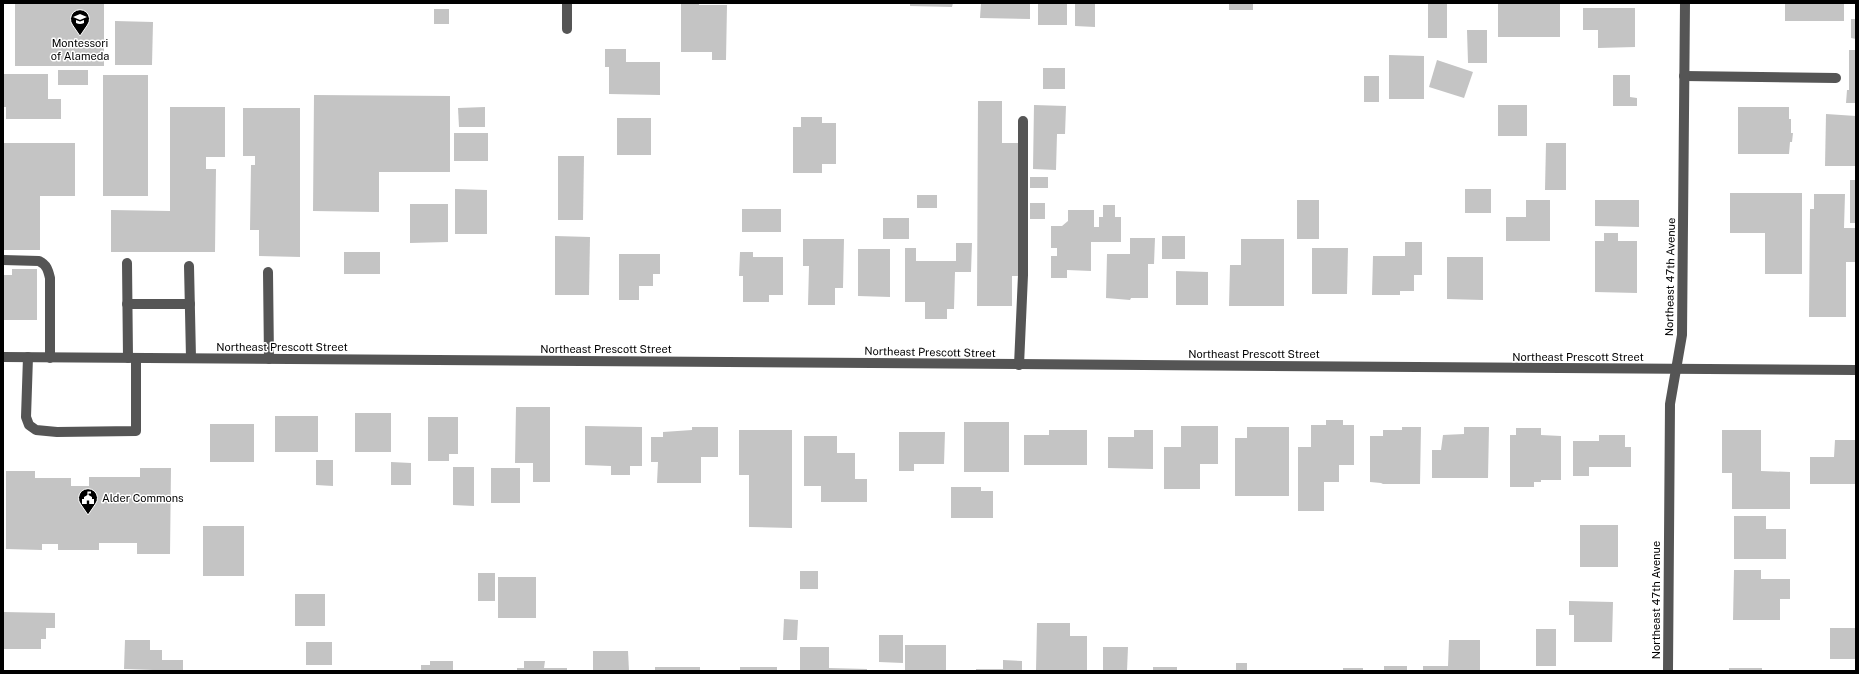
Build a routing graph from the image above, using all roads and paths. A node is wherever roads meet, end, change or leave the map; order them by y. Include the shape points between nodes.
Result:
1 (567, 3) edge
2 (1685, 3) edge
3 (567, 29) dead end
4 (1684, 76) junction
5 (1836, 78) dead end
6 (1023, 121) dead end
7 (3, 260) edge
8 (127, 263) dead end
9 (189, 266) dead end
10 (268, 272) dead end
11 (128, 304) junction
12 (190, 304) junction
13 (3, 357) edge
14 (28, 357) junction
15 (50, 358) junction
16 (132, 358) junction
17 (190, 358) junction
18 (269, 359) junction
19 (1019, 365) junction
20 (1676, 369) junction
21 (1856, 370) edge
22 (1668, 671) edge

1 - 3 street
2 - 4 street, Northeast 47th Avenue
4 - 5 street
4 - 20 street, Northeast 47th Avenue via 1682,335
6 - 19 street via 1023,275
7 - 15 street via 39,260 48,269
8 - 11 street
9 - 12 street
10 - 18 street
11 - 12 street
11 - 16 street
12 - 17 street
13 - 14 street, Northeast Prescott Street
14 - 15 street, Northeast Prescott Street
14 - 16 street via 26,417 29,425 36,430 57,432 136,431
15 - 16 street, Northeast Prescott Street
16 - 17 street, Northeast Prescott Street
17 - 18 street, Northeast Prescott Street
18 - 19 street, Northeast Prescott Street
19 - 20 street, Northeast Prescott Street
20 - 21 street, Northeast Prescott Street
20 - 22 street, Northeast 47th Avenue via 1670,404

